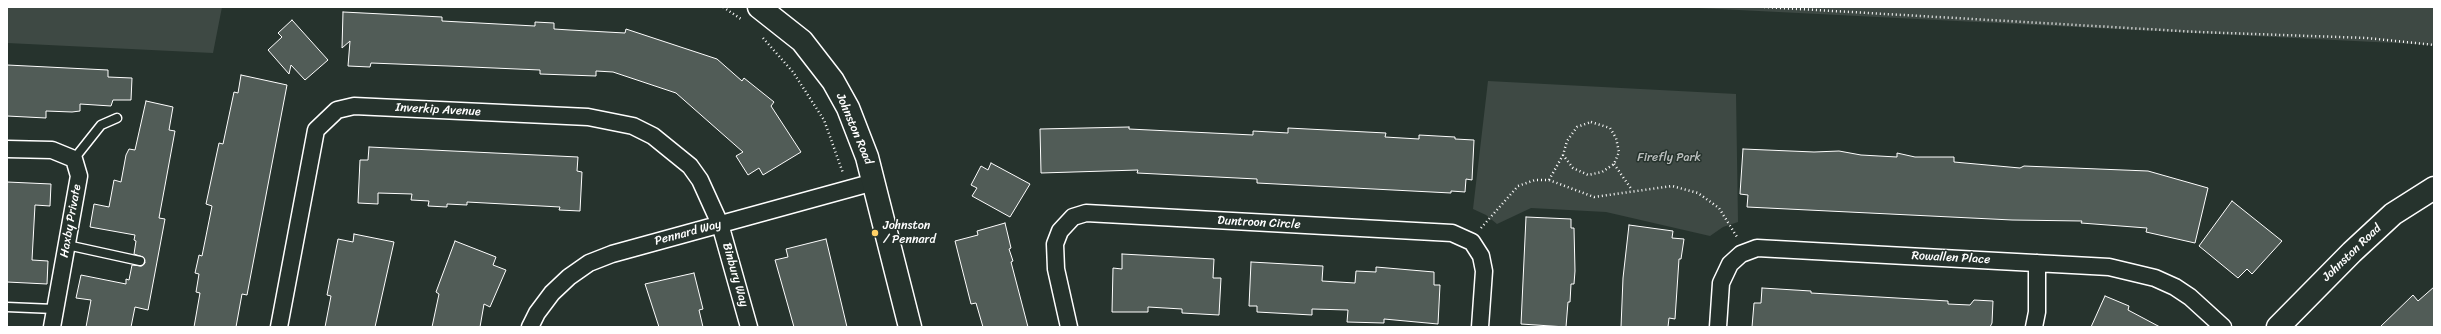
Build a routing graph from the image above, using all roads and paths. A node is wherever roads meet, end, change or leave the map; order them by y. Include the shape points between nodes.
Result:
1 (723, 7) edge
2 (1764, 7) edge
3 (751, 14) edge
4 (761, 36) dead end
5 (2434, 45) edge
6 (117, 118) dead end
7 (7, 149) edge
8 (1563, 154) junction
9 (74, 159) junction
10 (1614, 164) junction
11 (1549, 180) junction
12 (874, 182) junction
13 (2434, 188) edge
14 (849, 190) junction
15 (1632, 190) junction
16 (720, 224) junction
17 (1472, 242) junction
18 (67, 245) junction
19 (1741, 254) junction
20 (140, 261) dead end
21 (2037, 263) junction
22 (7, 307) edge
23 (54, 309) junction
24 (52, 327) edge
25 (279, 327) edge
26 (530, 327) edge
27 (749, 327) edge
28 (910, 327) edge
29 (1069, 327) edge
30 (1480, 327) edge
31 (1718, 327) edge
32 (2034, 327) edge
33 (2223, 327) edge
34 (2278, 327) edge

1 - 3 path
2 - 5 path via 2190,32 2367,38
3 - 12 street, Johnston Road via 802,41 832,81 848,108
4 - 14 path via 793,72 824,120
6 - 9 lane via 101,125
7 - 9 street via 52,150
8 - 10 path via 1573,168 1588,175 1602,172
8 - 10 path via 1567,141 1577,127 1591,122 1610,128 1616,138 1619,152
8 - 11 path
9 - 18 street, Haxby Private via 79,176
10 - 15 path
11 - 15 path via 1594,197
11 - 17 path via 1535,180 1518,186 1485,222
12 - 14 street, Pennard Way
12 - 28 street, Johnston Road
13 - 34 street, Johnston Road via 2393,214
14 - 16 street, Pennard Way
15 - 19 path via 1672,186 1698,193 1719,208 1737,237
16 - 25 street, Inverkip Avenue via 700,180 690,166 653,136 633,126 588,117 354,106 337,110 316,130
16 - 26 street, Pennard Way via 612,254 589,263 568,276 552,293
16 - 27 street, Binbury Way
17 - 29 street, Duntroon Circle via 1452,233 1086,213 1073,217 1060,231 1055,244 1056,269
17 - 30 street via 1481,256 1484,271
18 - 20 lane
18 - 23 street, Haxby Private
19 - 21 street, Rowallen Place via 1757,248
19 - 31 street via 1730,264 1721,283
21 - 32 street via 2037,312
21 - 33 street, Rowallen Place via 2109,267 2155,278 2190,297
22 - 23 lane
23 - 24 street, Haxby Private

